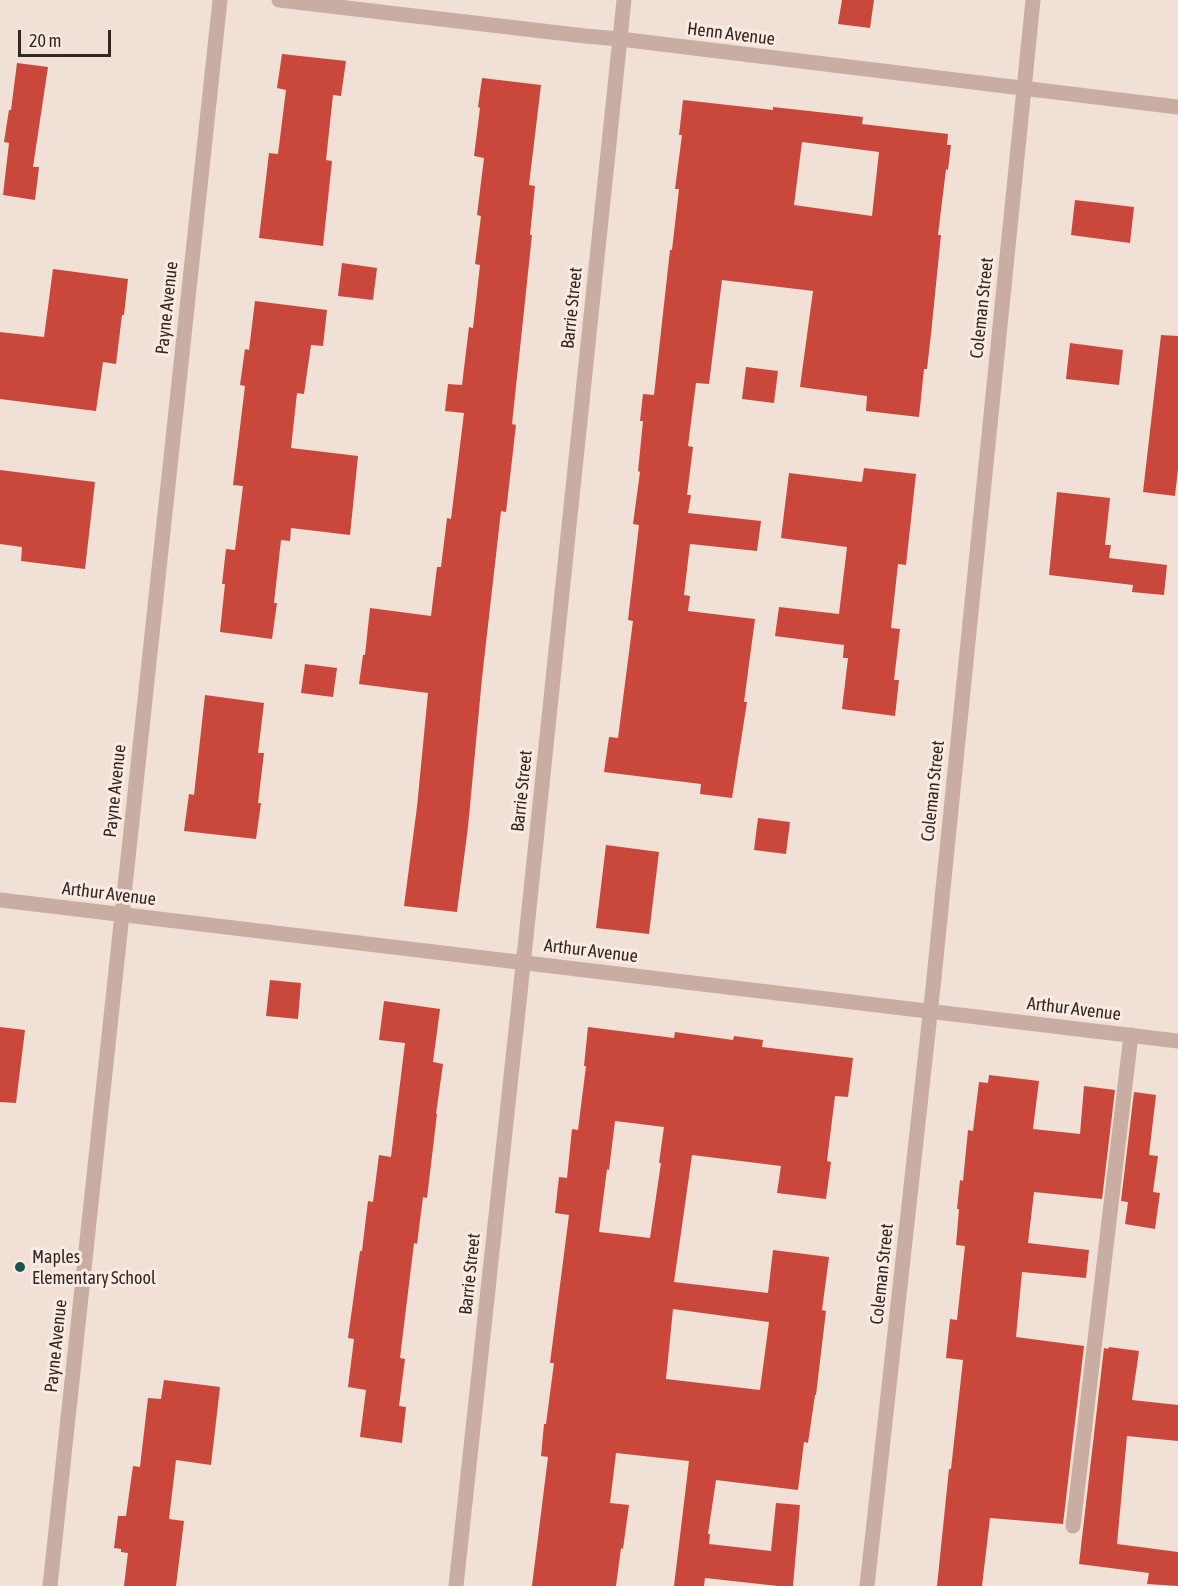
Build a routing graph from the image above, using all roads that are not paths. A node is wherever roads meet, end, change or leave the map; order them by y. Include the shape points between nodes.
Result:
1 (220, 0) edge
2 (279, 0) edge
3 (624, 0) edge
4 (1033, 0) edge
5 (620, 39) junction
6 (1023, 88) junction
7 (1178, 107) edge
8 (0, 900) edge
9 (122, 915) junction
10 (523, 962) junction
11 (930, 1011) junction
12 (1131, 1035) junction
13 (1178, 1041) edge
14 (1073, 1526) dead end
15 (50, 1586) edge
16 (456, 1586) edge
17 (867, 1586) edge

1 - 9 street, Payne Avenue
2 - 5 street, Henn Avenue
3 - 5 street, Barrie Street
4 - 6 street, Coleman Street
5 - 6 street, Henn Avenue
5 - 10 street, Barrie Street
6 - 7 street, Henn Avenue
6 - 11 street, Coleman Street
8 - 9 street, Arthur Avenue
9 - 10 street, Arthur Avenue
9 - 15 street, Payne Avenue
10 - 11 street, Arthur Avenue
10 - 16 street, Barrie Street
11 - 12 street, Arthur Avenue
11 - 17 street, Coleman Street
12 - 13 street, Arthur Avenue
12 - 14 street

